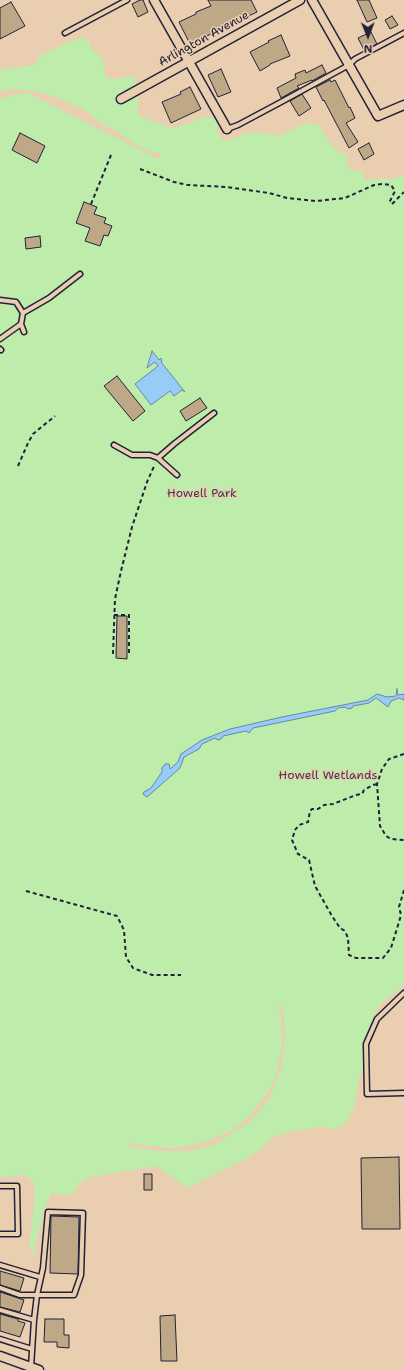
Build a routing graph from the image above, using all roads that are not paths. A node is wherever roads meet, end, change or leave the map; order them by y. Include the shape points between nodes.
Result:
1 (127, 0) edge
2 (154, 0) edge
3 (300, 0) edge
4 (312, 0) edge
5 (65, 33) dead end
6 (404, 33) edge
7 (188, 62) junction
8 (349, 65) junction
9 (121, 99) dead end
10 (404, 104) edge
11 (227, 129) joint
12 (80, 274) dead end
13 (0, 300) edge
14 (23, 313) junction
15 (21, 324) junction
16 (24, 332) dead end
17 (0, 339) edge
18 (214, 413) dead end
19 (114, 445) dead end
20 (158, 458) junction
21 (177, 475) dead end
22 (404, 993) edge
23 (404, 1093) edge
24 (0, 1186) edge
25 (0, 1234) edge
26 (0, 1265) edge
27 (40, 1277) junction
28 (0, 1288) edge
29 (36, 1295) junction
30 (0, 1310) edge
31 (34, 1320) junction
32 (0, 1339) edge
33 (32, 1349) junction
34 (0, 1356) edge
35 (31, 1367) junction
36 (39, 1370) edge

1 - 5 lane
2 - 7 street
3 - 7 street, Arlington Avenue
4 - 8 street
6 - 8 lane via 355,59
7 - 9 street, Arlington Avenue
7 - 11 street
8 - 10 street via 378,116
8 - 11 lane via 238,126
12 - 14 lane via 49,298
13 - 14 lane via 16,302
14 - 15 lane
15 - 16 lane
15 - 17 lane
18 - 20 lane
19 - 20 lane via 132,455 150,455
20 - 21 lane
22 - 23 lane via 377,1019 366,1044 367,1094
24 - 25 lane via 17,1186 18,1234
26 - 27 lane
27 - 29 lane
27 - 29 lane via 48,1212 83,1213 81,1275 74,1295
28 - 29 lane via 20,1295
29 - 31 lane
30 - 31 lane
31 - 33 lane
32 - 33 lane
33 - 35 lane
34 - 35 street
35 - 36 street

